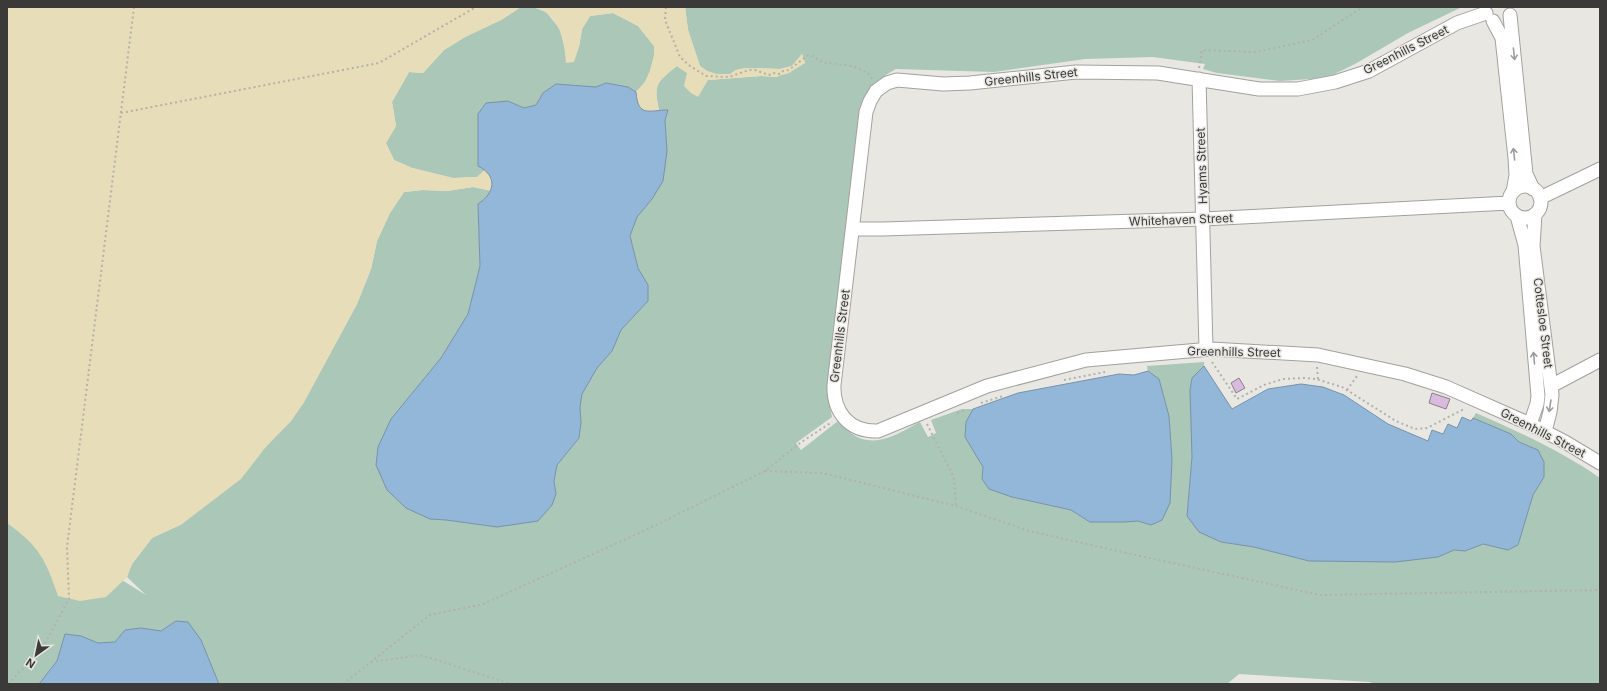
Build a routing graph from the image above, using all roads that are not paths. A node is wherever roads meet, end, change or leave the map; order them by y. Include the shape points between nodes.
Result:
1 (1510, 11) edge
2 (1488, 14) edge
3 (1199, 79) junction
4 (1600, 169) edge
5 (1536, 194) junction
6 (1511, 198) junction
7 (1535, 214) junction
8 (1517, 216) junction
9 (1203, 219) junction
10 (853, 229) junction
11 (1208, 354) junction
12 (1600, 360) edge
13 (1551, 386) junction
14 (1530, 424) junction
15 (1545, 430) junction
16 (1600, 464) edge

1 - 2 street, Greenhills Street via 1502,21
1 -> 5 street via 1526,174
2 - 3 street, Greenhills Street via 1457,23 1369,71 1335,82 1298,89 1260,89
6 -> 2 street via 1516,175 1502,38
3 - 9 street, Hyams Street
3 - 10 street, Greenhills Street via 1158,73 1076,72 970,83 943,84 897,80 886,83 870,101 866,112
4 - 5 street
5 - 6 street via 1524,187 1516,189
5 - 7 street via 1540,207
6 - 8 street via 1510,209
6 - 9 street, Whitehaven Street
7 - 8 street via 1526,218
7 - 13 street, Cottesloe Street via 1533,246
14 -> 8 street, Cottesloe Street via 1538,396 1525,245
9 - 10 street, Whitehaven Street
9 - 11 street, Hyams Street
10 - 11 street, Greenhills Street via 834,389 835,402 842,416 856,427 870,432 886,429 987,386 1086,360
11 - 14 street, Greenhills Street via 1318,355 1405,374 1446,387
12 - 13 street
13 -> 15 street, Cottesloe Street via 1551,401
14 - 15 street, Greenhills Street
15 - 16 street, Greenhills Street

